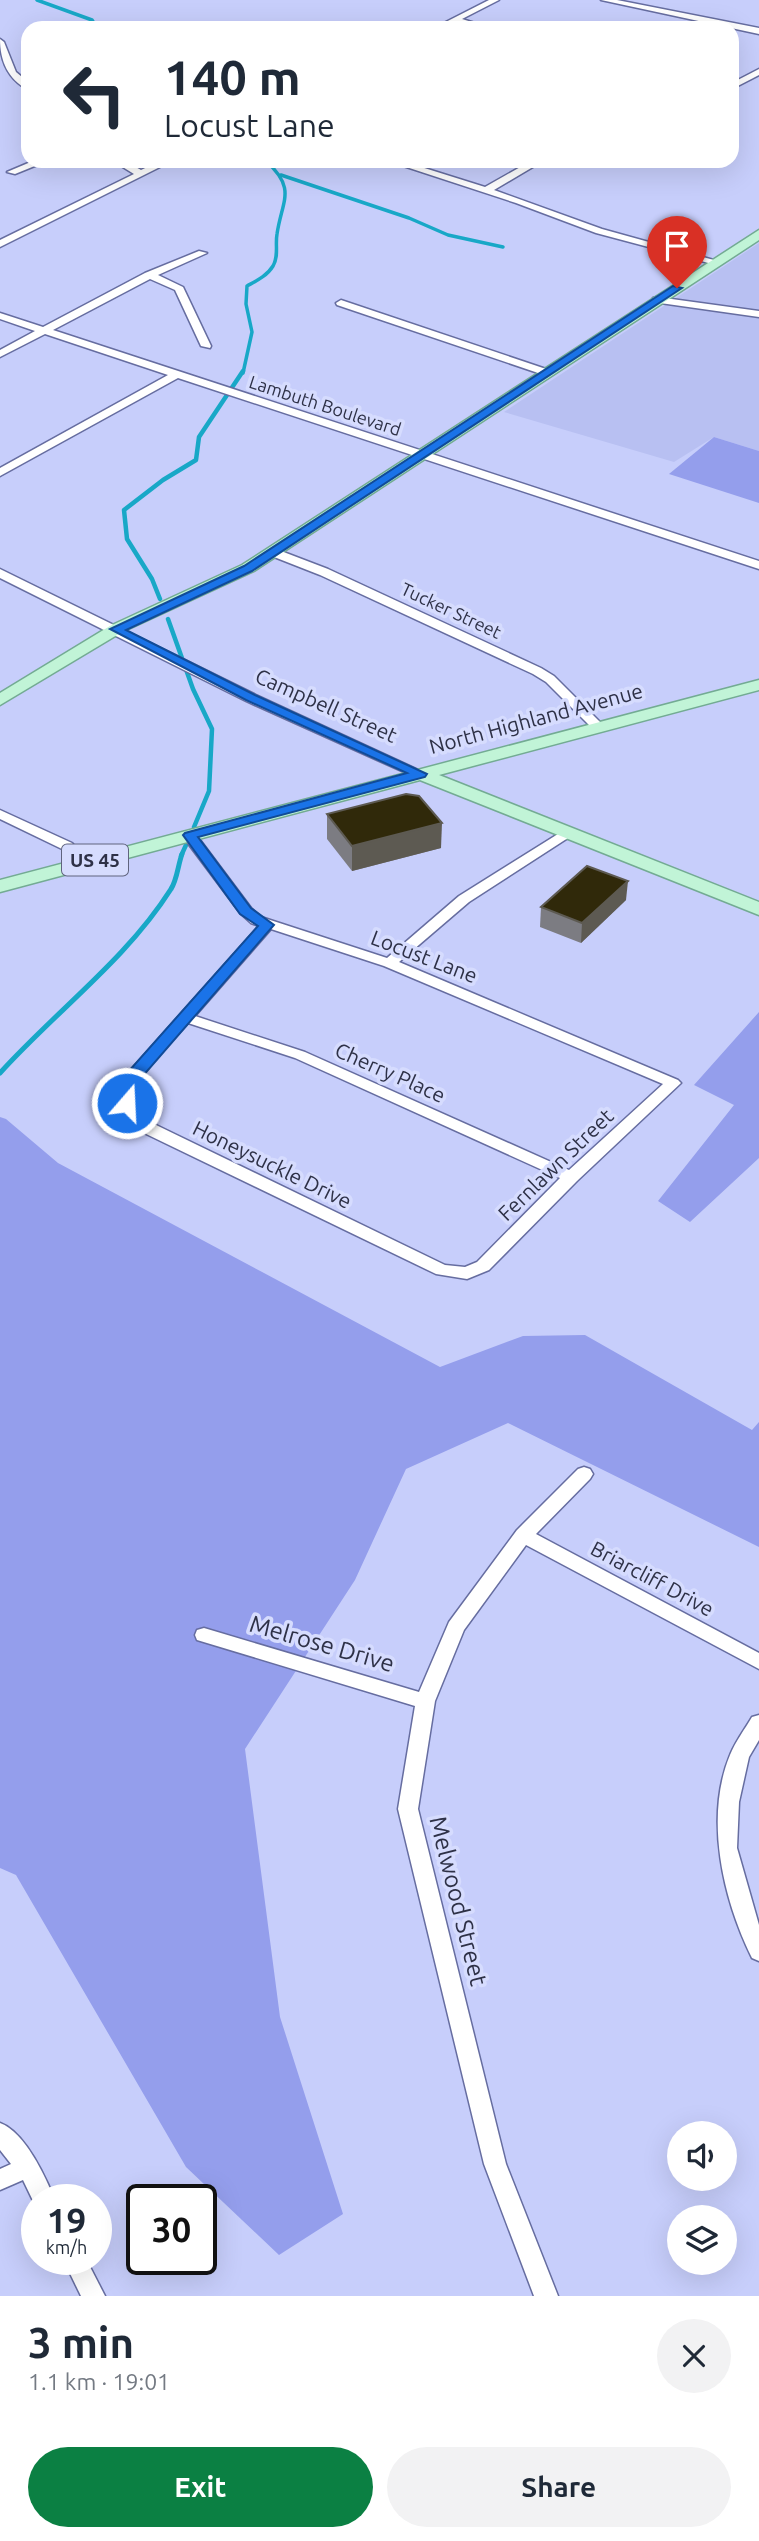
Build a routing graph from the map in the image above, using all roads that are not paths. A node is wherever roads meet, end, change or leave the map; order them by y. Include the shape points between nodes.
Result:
1 (495, 0) edge
2 (605, 0) edge
3 (657, 0) edge
4 (642, 8) junction
5 (454, 20) joint
6 (458, 21) edge
7 (705, 21) edge
8 (739, 28) edge
9 (759, 32) edge
10 (0, 42) edge
11 (759, 72) edge
12 (12, 73) junction
13 (0, 74) edge
14 (21, 81) edge
15 (739, 82) edge
16 (23, 168) edge
17 (130, 168) edge
18 (153, 168) edge
19 (416, 168) edge
20 (526, 168) edge
21 (12, 172) dead end
22 (141, 174) junction
23 (487, 190) junction
24 (759, 234) edge
25 (0, 244) edge
26 (202, 253) dead end
27 (716, 262) junction
28 (149, 275) junction
29 (657, 300) junction
30 (341, 303) dead end
31 (759, 314) edge
32 (0, 316) edge
33 (44, 331) junction
34 (206, 346) dead end
35 (0, 354) edge
36 (548, 373) junction
37 (175, 375) junction
38 (420, 456) junction
39 (0, 473) edge
40 (273, 552) junction
41 (759, 565) edge
42 (0, 573) edge
43 (116, 629) junction
44 (759, 685) edge
45 (0, 700) edge
46 (598, 726) junction
47 (420, 774) junction
48 (0, 814) edge
49 (566, 833) junction
50 (195, 834) junction
51 (82, 864) junction
52 (0, 886) edge
53 (759, 909) edge
54 (267, 925) junction
55 (389, 963) junction
56 (187, 1018) junction
57 (673, 1083) joint
58 (571, 1178) junction
59 (467, 1273) joint
60 (584, 1474) dead end
61 (523, 1535) junction
62 (204, 1635) dead end
63 (759, 1662) edge
64 (425, 1700) junction
65 (759, 1723) edge
66 (759, 1952) edge
67 (0, 2133) edge
68 (28, 2167) junction
69 (0, 2180) edge
70 (36, 2184) edge
71 (82, 2275) edge
72 (93, 2296) edge
73 (546, 2296) edge

1 - 5 street
2 - 4 street
3 - 4 street
4 - 7 street
5 - 6 street
8 - 9 street
10 - 12 street
11 - 15 street
12 - 13 street
12 - 14 street
16 - 21 street
17 - 22 street
18 - 22 street
19 - 23 street
20 - 23 street
22 - 25 street
23 - 27 street via 607,234
24 - 27 main road
26 - 28 street
27 - 29 main road
28 - 33 street
28 - 34 street via 179,289
29 - 31 street
29 - 36 main road
30 - 36 street
32 - 33 street, Lambuth Boulevard
33 - 35 street
33 - 37 street, Lambuth Boulevard
36 - 38 main road
37 - 38 street, Lambuth Boulevard
37 - 39 street
38 - 40 main road
38 - 41 street, Lambuth Boulevard
40 - 43 main road via 224,582
40 - 46 street, Tucker Street via 537,671 550,678
42 - 43 street, Campbell Street
43 - 45 main road
43 - 47 street, Campbell Street via 251,698
44 - 46 main road, North Highland Avenue / US 45
46 - 47 main road, North Highland Avenue / US 45
47 - 49 main road, Campbell Street
47 - 50 main road, North Highland Avenue / US 45
48 - 51 street via 67,846
49 - 53 main road, Campbell Street
49 - 55 street via 464,899
50 - 51 main road, North Highland Avenue / US 45
50 - 54 street, Locust Lane via 246,911
51 - 52 main road, North Highland Avenue / US 45
54 - 55 street, Locust Lane
54 - 56 street, Honeysuckle Drive
55 - 57 street, Locust Lane
56 - 58 street, Cherry Place via 300,1055
56 - 59 street, Honeysuckle Drive via 127,1088 127,1103 134,1116 148,1128 442,1270
57 - 58 street, Fernlawn Street
58 - 59 street, Fernlawn Street via 483,1266
60 - 61 street, Melwood Street
61 - 63 street, Briarcliff Drive
61 - 64 street, Melwood Street via 456,1627
62 - 64 street, Melrose Drive
64 - 73 street, Melwood Street via 408,1809 495,2164
65 - 66 street via 739,1756 729,1802 727,1848
67 - 68 street
68 - 69 street
68 - 70 street
71 - 72 street

